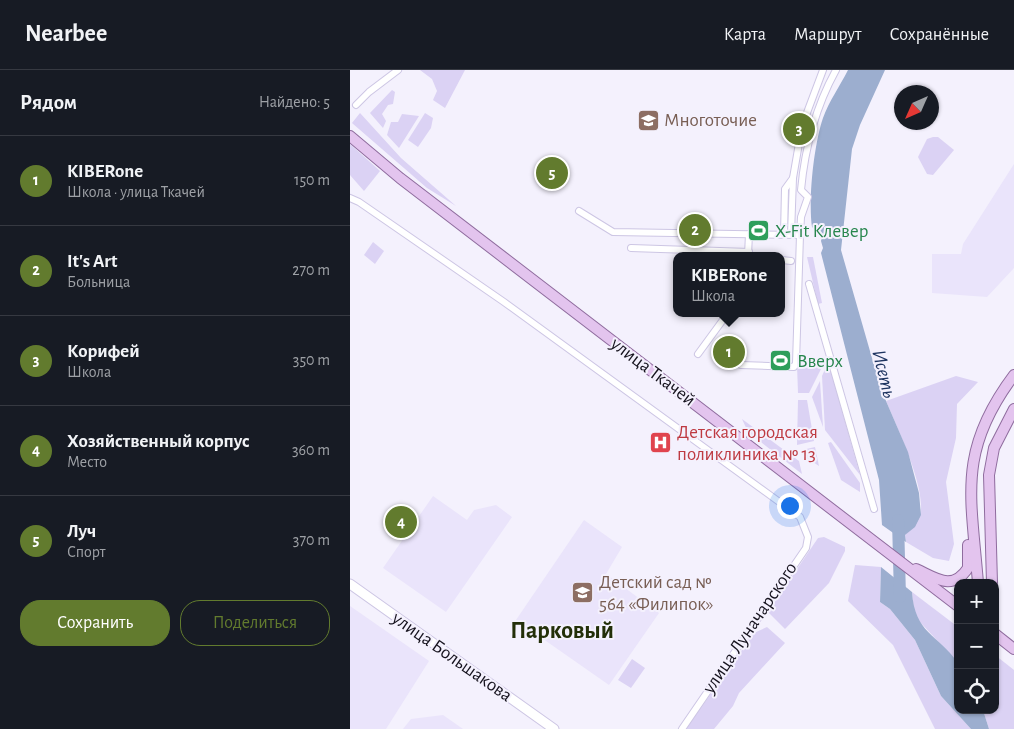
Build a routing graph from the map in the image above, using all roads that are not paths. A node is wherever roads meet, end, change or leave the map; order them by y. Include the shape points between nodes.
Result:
1 (398, 70) edge
2 (823, 70) edge
3 (836, 70) edge
4 (356, 105) dead end
5 (350, 136) edge
6 (350, 198) edge
7 (579, 211) dead end
8 (749, 234) junction
9 (788, 234) junction
10 (800, 235) junction
11 (631, 248) dead end
12 (709, 252) edge
13 (748, 252) edge
14 (785, 260) edge
15 (791, 261) dead end
16 (809, 284) dead end
17 (725, 317) edge
18 (698, 354) dead end
19 (740, 365) dead end
20 (1014, 375) edge
21 (1014, 408) edge
22 (874, 510) dead end
23 (804, 525) joint
24 (971, 528) junction
25 (977, 579) edge
26 (992, 579) edge
27 (935, 583) junction
28 (350, 584) edge
29 (954, 602) edge
30 (999, 637) edge
31 (1014, 649) edge
32 (554, 729) edge
33 (682, 729) edge

1 - 4 street
2 - 9 street via 802,126 793,178 785,189
3 - 10 street via 810,134 801,190 808,198 801,217
5 - 27 main road, улица Ткачей via 422,196 860,532
6 - 23 street, улица Ткачей via 504,302 644,406 794,510
7 - 8 street via 613,232
8 - 9 street
8 - 13 street
9 - 10 street
10 - 19 street via 794,367
11 - 12 street
14 - 15 street
16 - 22 street
17 - 18 street
20 - 24 main road via 988,416 974,454
21 - 26 main road via 994,448 989,475
23 - 33 street, улица Луначарского via 808,537 806,548
24 - 25 main road
24 - 27 main road via 967,536 969,563 964,573 952,581
27 - 29 main road
28 - 32 street, улица Большакова
30 - 31 main road

